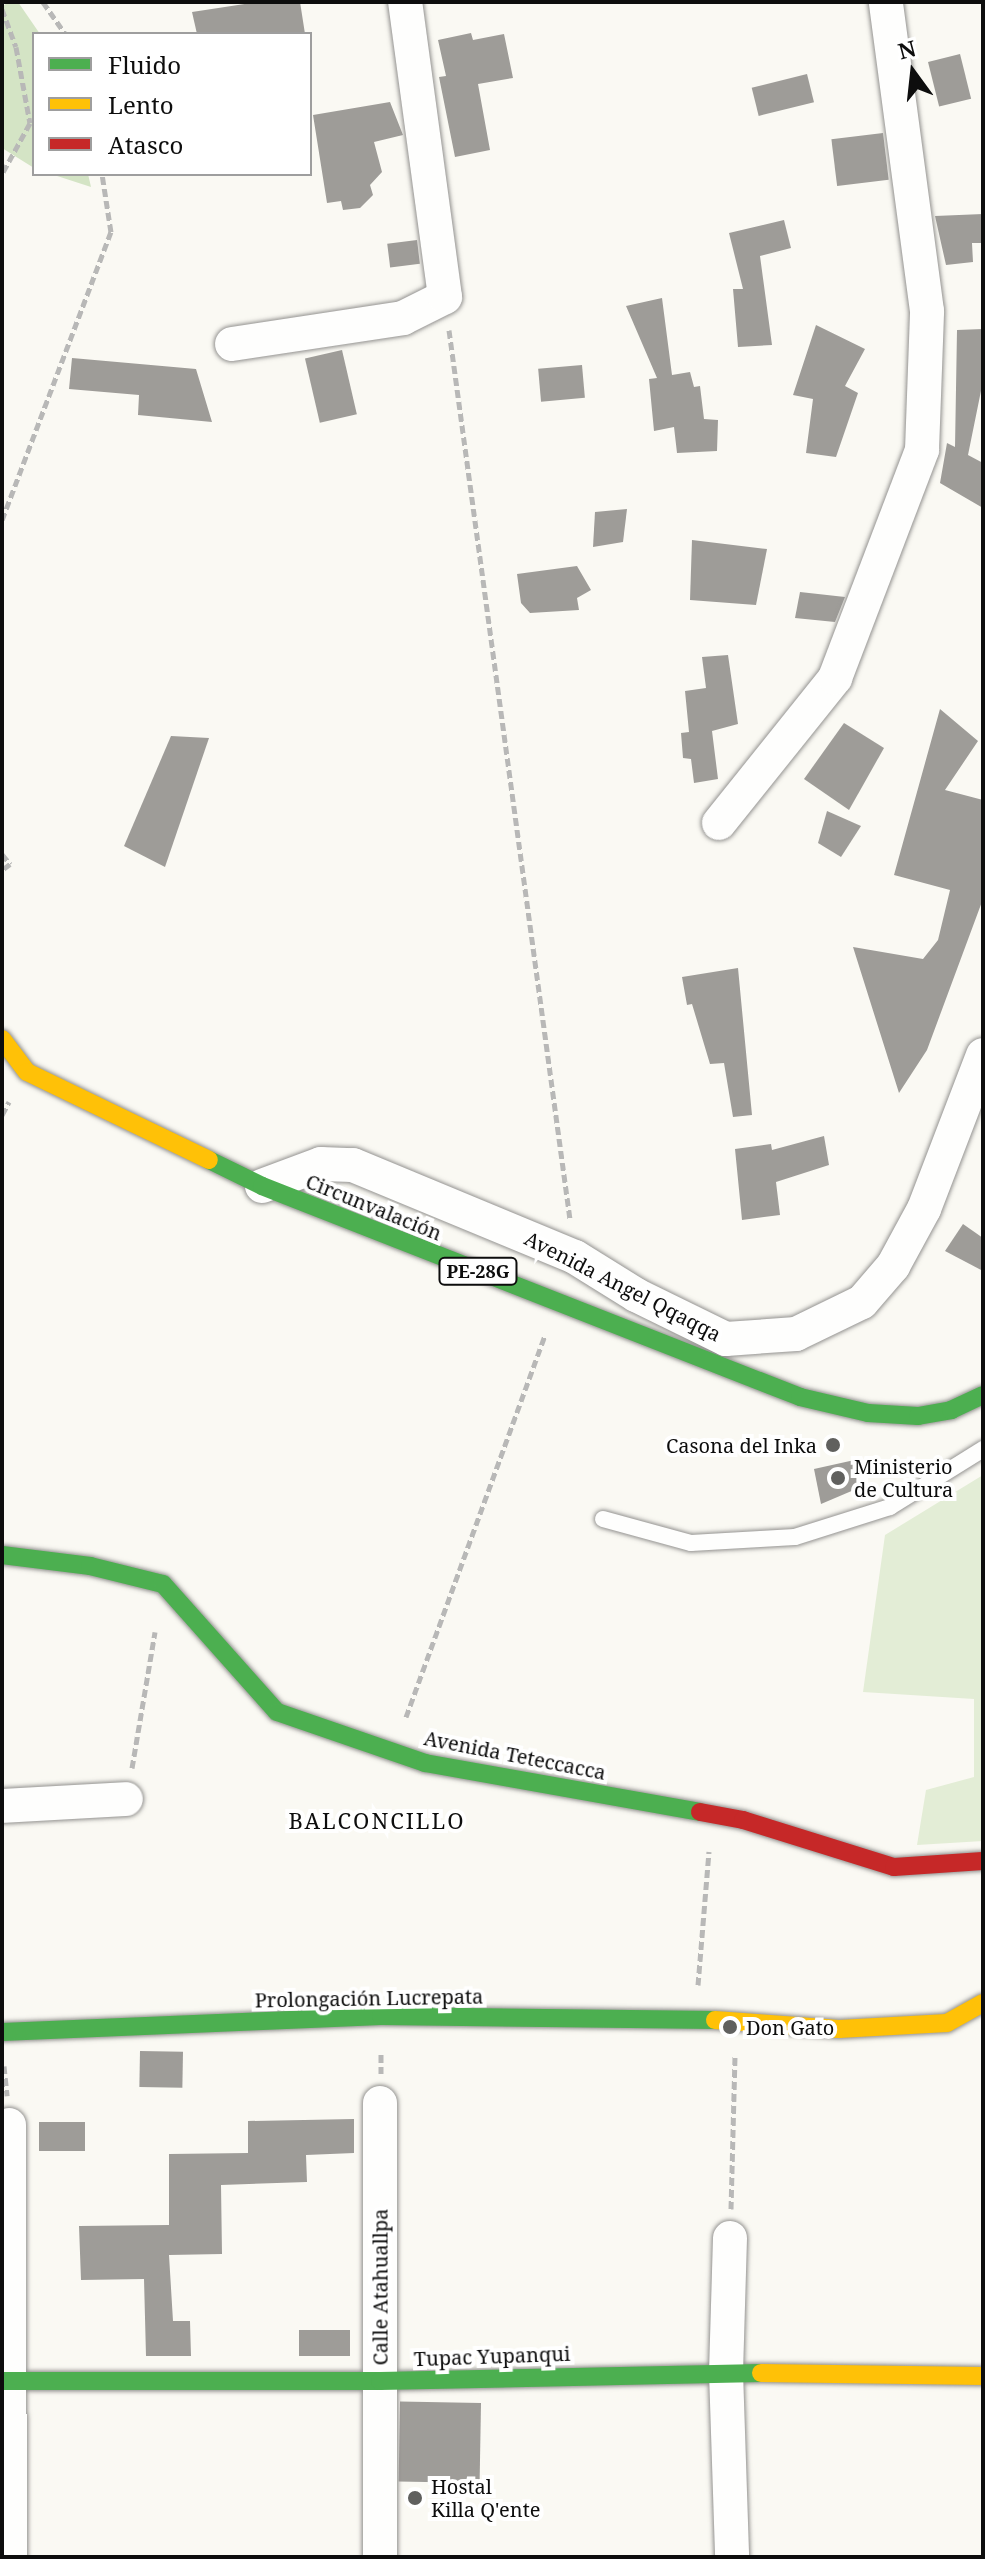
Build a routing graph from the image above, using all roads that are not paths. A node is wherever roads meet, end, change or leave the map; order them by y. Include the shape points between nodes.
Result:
1 (405, 2) edge
2 (886, 2) edge
3 (232, 344) dead end
4 (719, 823) dead end
5 (2, 1039) edge
6 (983, 1055) edge
7 (262, 1186) junction
8 (983, 1395) edge
9 (983, 1449) edge
10 (603, 1519) dead end
11 (2, 1555) edge
12 (126, 1799) road end
13 (2, 1806) edge
14 (983, 1861) edge
15 (983, 2003) edge
16 (2, 2032) edge
17 (380, 2103) road end
18 (9, 2125) road end
19 (730, 2238) road end
20 (726, 2372) junction
21 (983, 2376) edge
22 (6, 2380) edge
23 (380, 2381) junction
24 (10, 2557) edge
25 (380, 2557) edge
26 (732, 2557) edge

1 - 3 street via 445,297 403,318
2 - 4 street via 927,311 922,450 835,678
5 - 7 main road, Circunvalación / PE-28G via 27,1072
6 - 7 street, Avenida Angel Qqaqqa via 924,1209 893,1266 862,1302 796,1334 726,1339 636,1295 575,1257 353,1165 321,1164
7 - 8 main road, Circunvalación / PE-28G via 800,1397 868,1413 918,1416 951,1410
9 - 10 lane via 890,1507 795,1537 691,1543
11 - 14 main road, Avenida Teteccacca via 90,1566 163,1584 277,1712 425,1763 712,1814 894,1867
12 - 13 street
15 - 16 main road, Prolongación Lucrepata via 947,2023 839,2029 736,2020 381,2016
17 - 23 street, Calle Atahuallpa
18 - 22 street
19 - 20 street
20 - 21 main road, Tupac Yupanqui
20 - 23 main road, Tupac Yupanqui
20 - 26 street
22 - 23 main road, Tupac Yupanqui
22 - 24 street
23 - 25 street, Calle Atahuallpa

